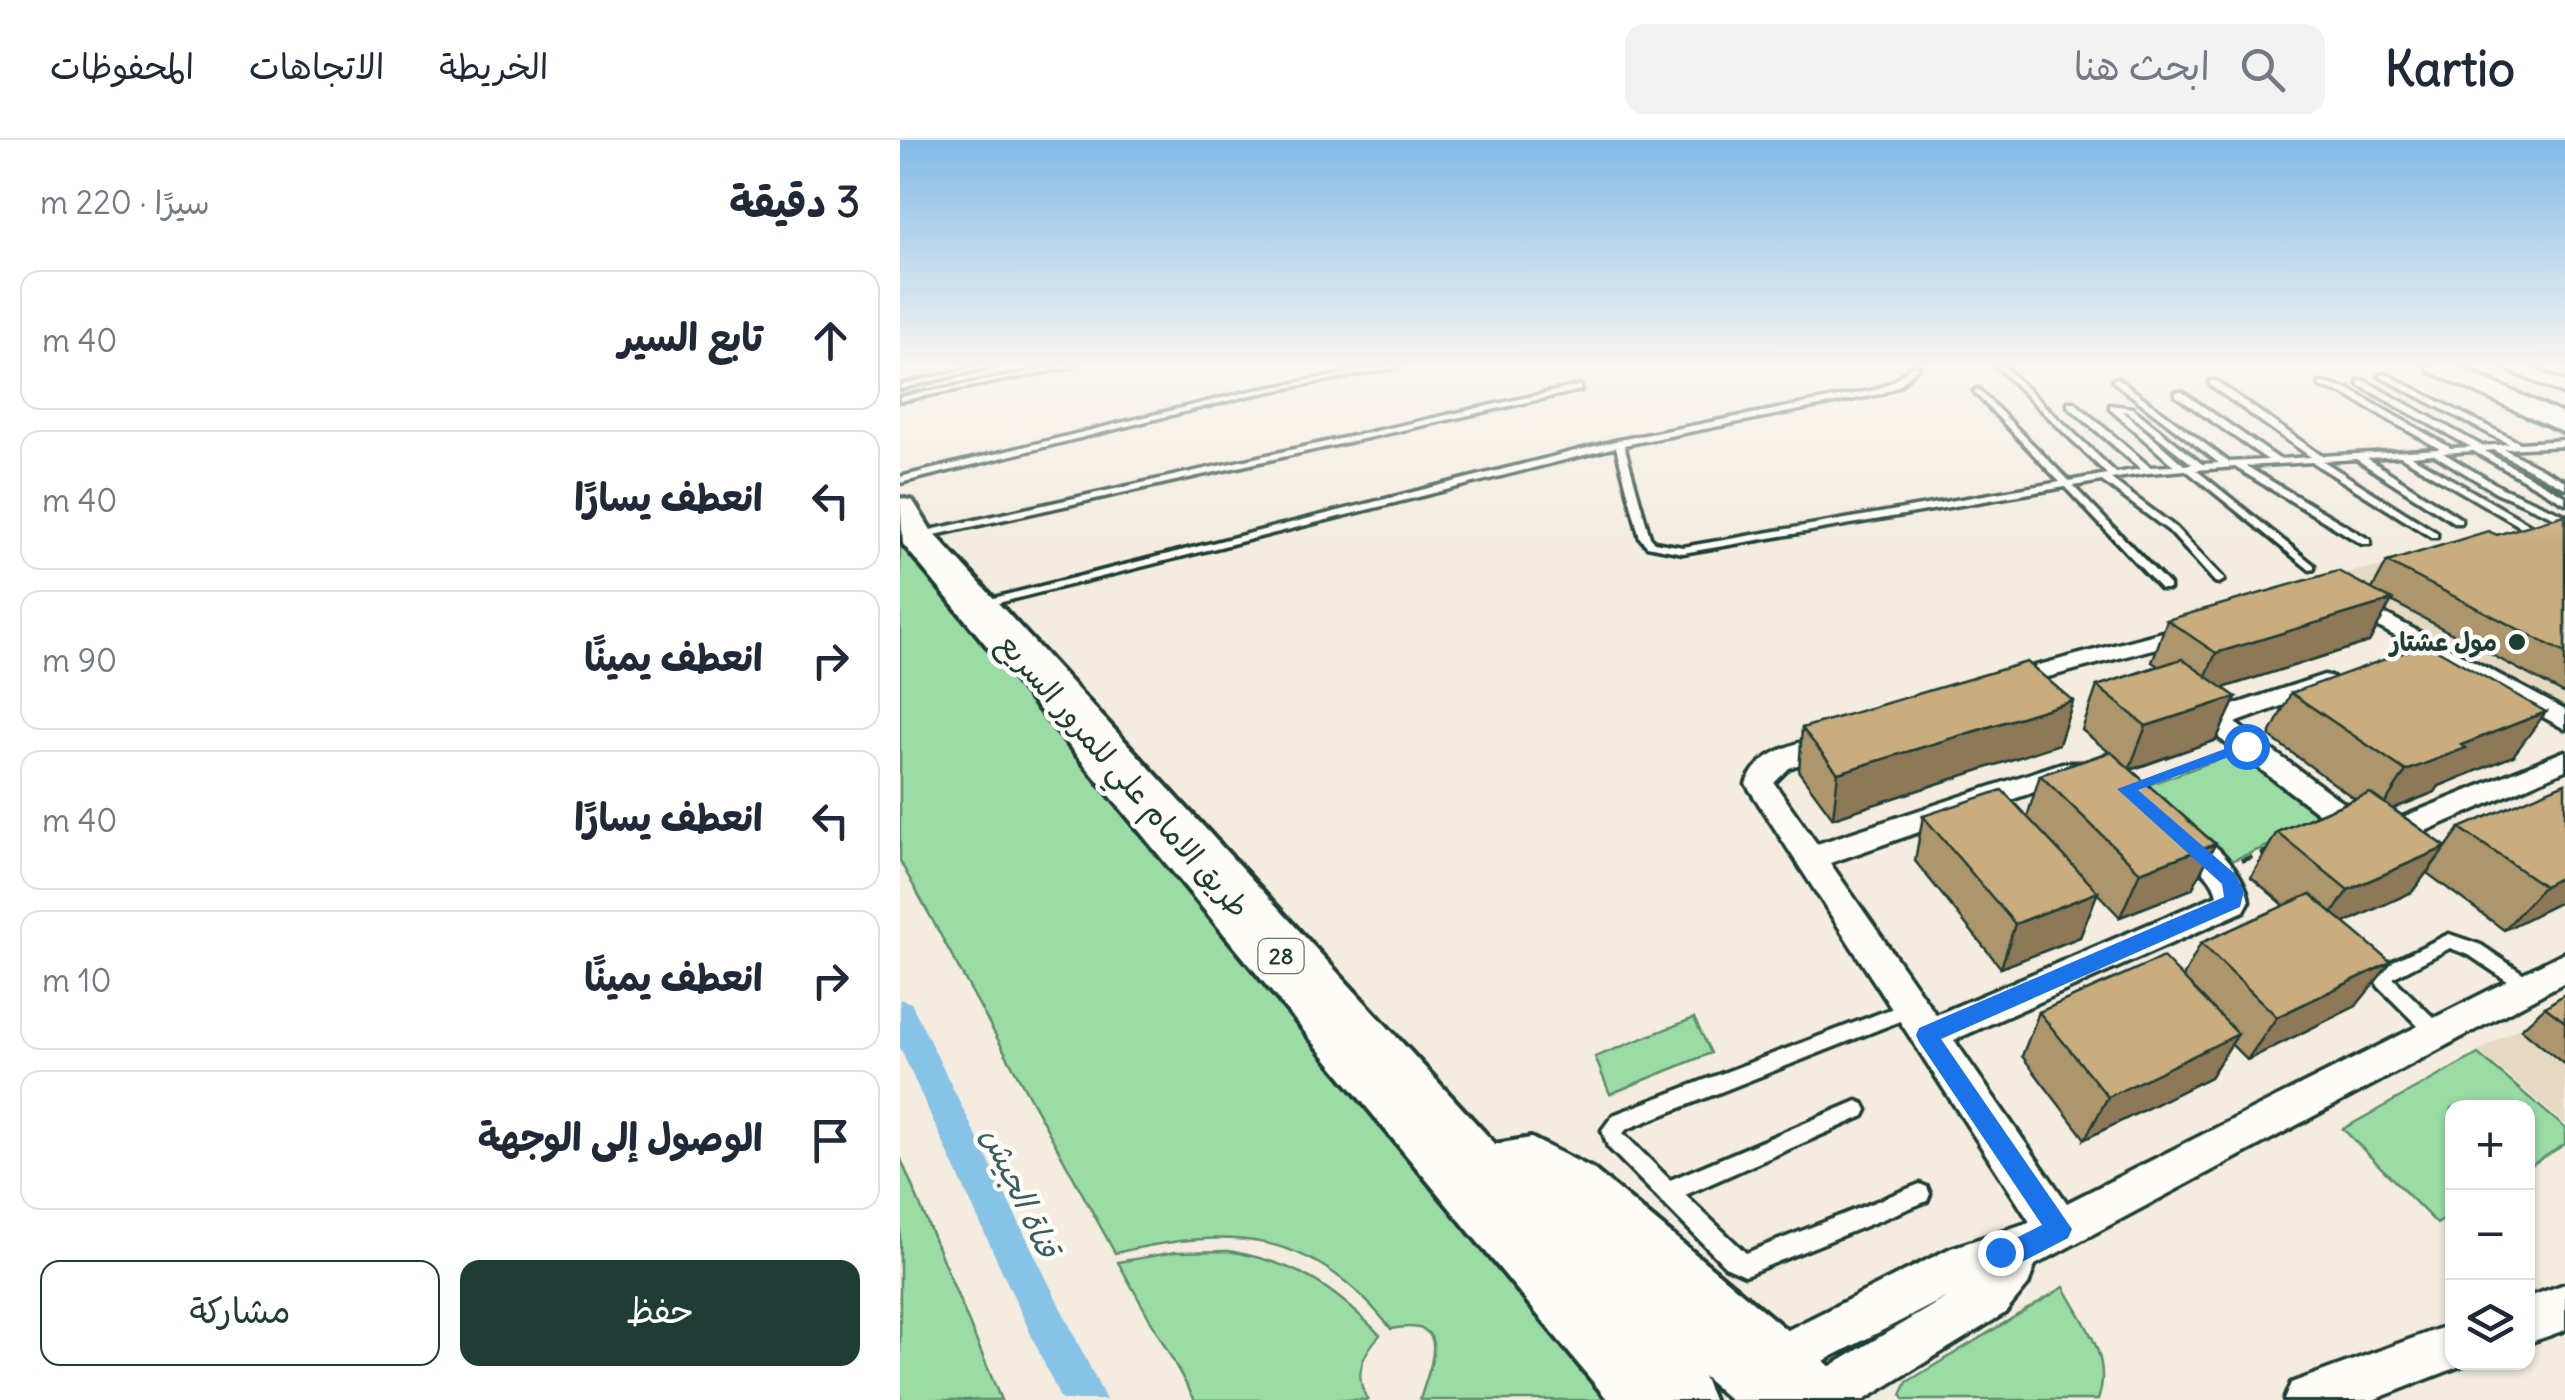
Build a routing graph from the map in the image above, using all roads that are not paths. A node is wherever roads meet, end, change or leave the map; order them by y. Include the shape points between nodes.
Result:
1 (1142, 425) edge
2 (1386, 425) edge
3 (1711, 425) edge
4 (2009, 425) edge
5 (2057, 425) edge
6 (2095, 425) edge
7 (2134, 425) edge
8 (2147, 425) edge
9 (2177, 425) edge
10 (2223, 425) edge
11 (2271, 425) edge
12 (2405, 425) edge
13 (2436, 425) edge
14 (2477, 425) edge
15 (1618, 443) junction
16 (2565, 443) edge
17 (2518, 446) junction
18 (2477, 448) junction
19 (2494, 448) junction
20 (2450, 450) junction
21 (2435, 452) junction
22 (2401, 454) junction
23 (2358, 456) junction
24 (2318, 459) junction
25 (2277, 462) junction
26 (2232, 465) junction
27 (2201, 467) junction
28 (2185, 468) junction
29 (2148, 470) junction
30 (2108, 476) junction
31 (2063, 484) junction
32 (2565, 485) edge
33 (2565, 500) edge
34 (905, 508) edge
35 (2565, 519) edge
36 (2458, 521) dead end
37 (2538, 534) edge
38 (2434, 535) dead end
39 (2366, 542) dead end
40 (2310, 567) dead end
41 (2219, 580) dead end
42 (2165, 587) dead end
43 (976, 605) junction
44 (2227, 622) edge
45 (2345, 675) edge
46 (1978, 690) edge
47 (2565, 721) edge
48 (1860, 733) edge
49 (2565, 738) edge
50 (2565, 760) edge
51 (2125, 789) edge
52 (2152, 812) edge
53 (1808, 859) junction
54 (2565, 966) edge
55 (2527, 986) junction
56 (1918, 1022) junction
57 (2436, 1033) junction
58 (1857, 1110) dead end
59 (1481, 1186) junction
60 (1667, 1192) junction
61 (1920, 1194) dead end
62 (2060, 1229) junction
63 (2018, 1251) junction
64 (2565, 1306) edge
65 (2535, 1317) edge
66 (2445, 1351) edge
67 (1793, 1389) edge
68 (1667, 1400) edge
69 (2308, 1400) edge

1 - 34 lane
2 - 34 lane
3 - 15 lane
4 - 31 lane
5 - 30 lane
6 - 29 lane
7 - 28 lane
8 - 27 lane
9 - 26 lane
10 - 25 lane
11 - 24 lane
12 - 20 lane
13 - 18 lane
14 - 17 lane
15 - 31 lane via 1645,538 1682,550
15 - 43 lane
16 - 17 lane
17 - 19 lane
18 - 19 lane
18 - 20 lane
18 - 33 lane
19 - 32 lane
20 - 21 lane
21 - 22 lane
21 - 35 lane
22 - 23 lane
22 - 37 lane
23 - 24 lane
23 - 36 lane
24 - 25 lane
24 - 38 lane
25 - 26 lane
26 - 27 lane
26 - 39 lane
27 - 28 lane
28 - 29 lane
28 - 40 lane
29 - 30 lane
30 - 31 lane
30 - 41 lane via 2172,529
31 - 42 lane
34 - 43 highway, طريق الامام علي للمرور السريع / 28
43 - 59 highway, طريق الامام علي للمرور السريع / 28
44 - 46 street
45 - 50 street via 2224,717 2222,724 2360,830 2390,834
47 - 49 street via 2414,651
48 - 53 street via 1769,767 1760,777
51 - 53 street via 2105,771 2078,767
52 - 56 street via 2218,870 2235,891 2233,902
53 - 56 street
54 - 55 street
55 - 57 street
55 - 57 lane via 2475,950 2449,941 2385,973 2385,982
56 - 60 lane via 1614,1125 1616,1140
56 - 62 street
57 - 62 street
58 - 60 lane
59 - 67 highway via 1531,1178 1565,1198
59 - 68 highway, طريق الامام علي للمرور السريع / 28
60 - 61 lane via 1746,1264
62 - 63 street
63 - 67 street via 1966,1263
63 - 67 street via 1988,1297
64 - 65 street
66 - 69 street

